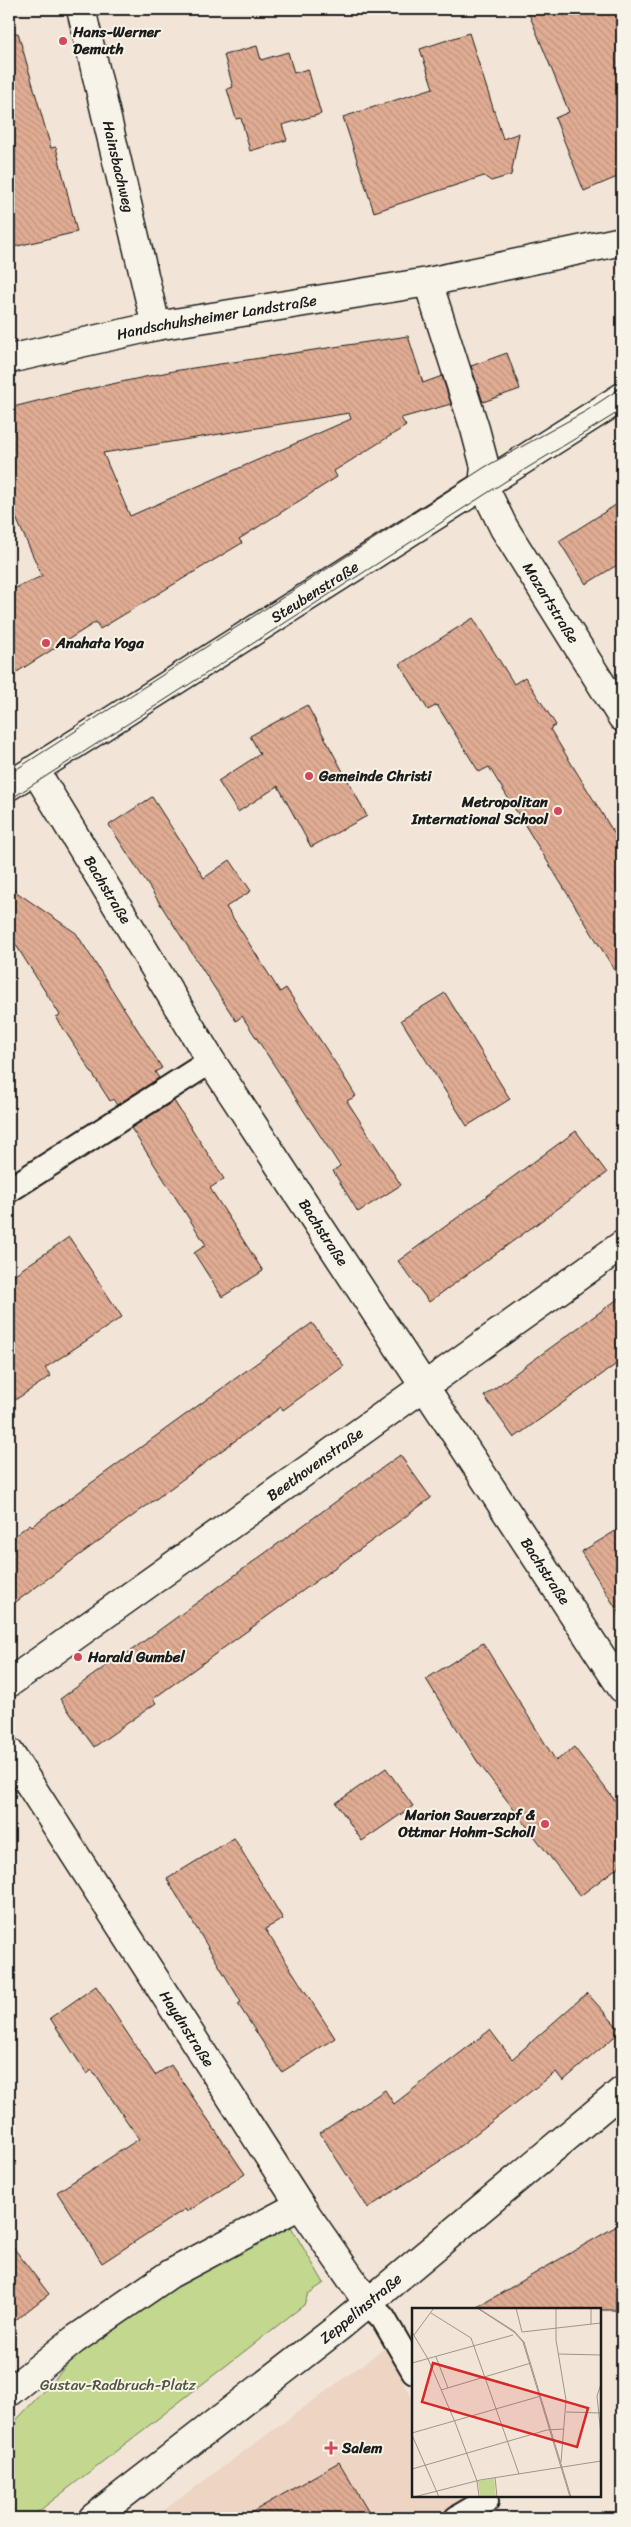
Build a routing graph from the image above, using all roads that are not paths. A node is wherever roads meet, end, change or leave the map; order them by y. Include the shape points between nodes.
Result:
1 (81, 9) edge
2 (622, 241) edge
3 (428, 282) junction
4 (156, 326) junction
5 (9, 359) edge
6 (622, 397) edge
7 (483, 485) junction
8 (622, 717) edge
9 (35, 770) junction
10 (9, 786) edge
11 (211, 1061) junction
12 (9, 1190) edge
13 (622, 1245) edge
14 (425, 1388) junction
15 (9, 1683) edge
16 (622, 1688) edge
17 (9, 1752) edge
18 (622, 2091) edge
19 (300, 2205) junction
20 (368, 2303) junction
21 (412, 2369) edge
22 (9, 2392) edge
23 (484, 2497) edge
24 (92, 2518) edge
25 (457, 2518) edge

1 - 4 street, Hainsbachweg
2 - 3 street, Handschuhsheimer Landstraße
3 - 4 street, Handschuhsheimer Landstraße
3 - 7 street via 485,467
4 - 5 street, Handschuhsheimer Landstraße
6 - 7 street, Steubenstraße
7 - 8 street, Mozartstraße via 504,528
7 - 9 street, Steubenstraße
9 - 10 street, Steubenstraße
9 - 11 street, Bachstraße
11 - 12 lane
11 - 14 street, Bachstraße
13 - 14 street, Beethovenstraße
14 - 15 street, Beethovenstraße
14 - 16 street, Bachstraße
17 - 19 street, Haydnstraße
18 - 20 street, Zeppelinstraße
19 - 20 street, Haydnstraße
19 - 22 street via 170,2274 74,2340
20 - 21 lane via 383,2318
20 - 24 street, Zeppelinstraße
23 - 25 lane via 486,2501

